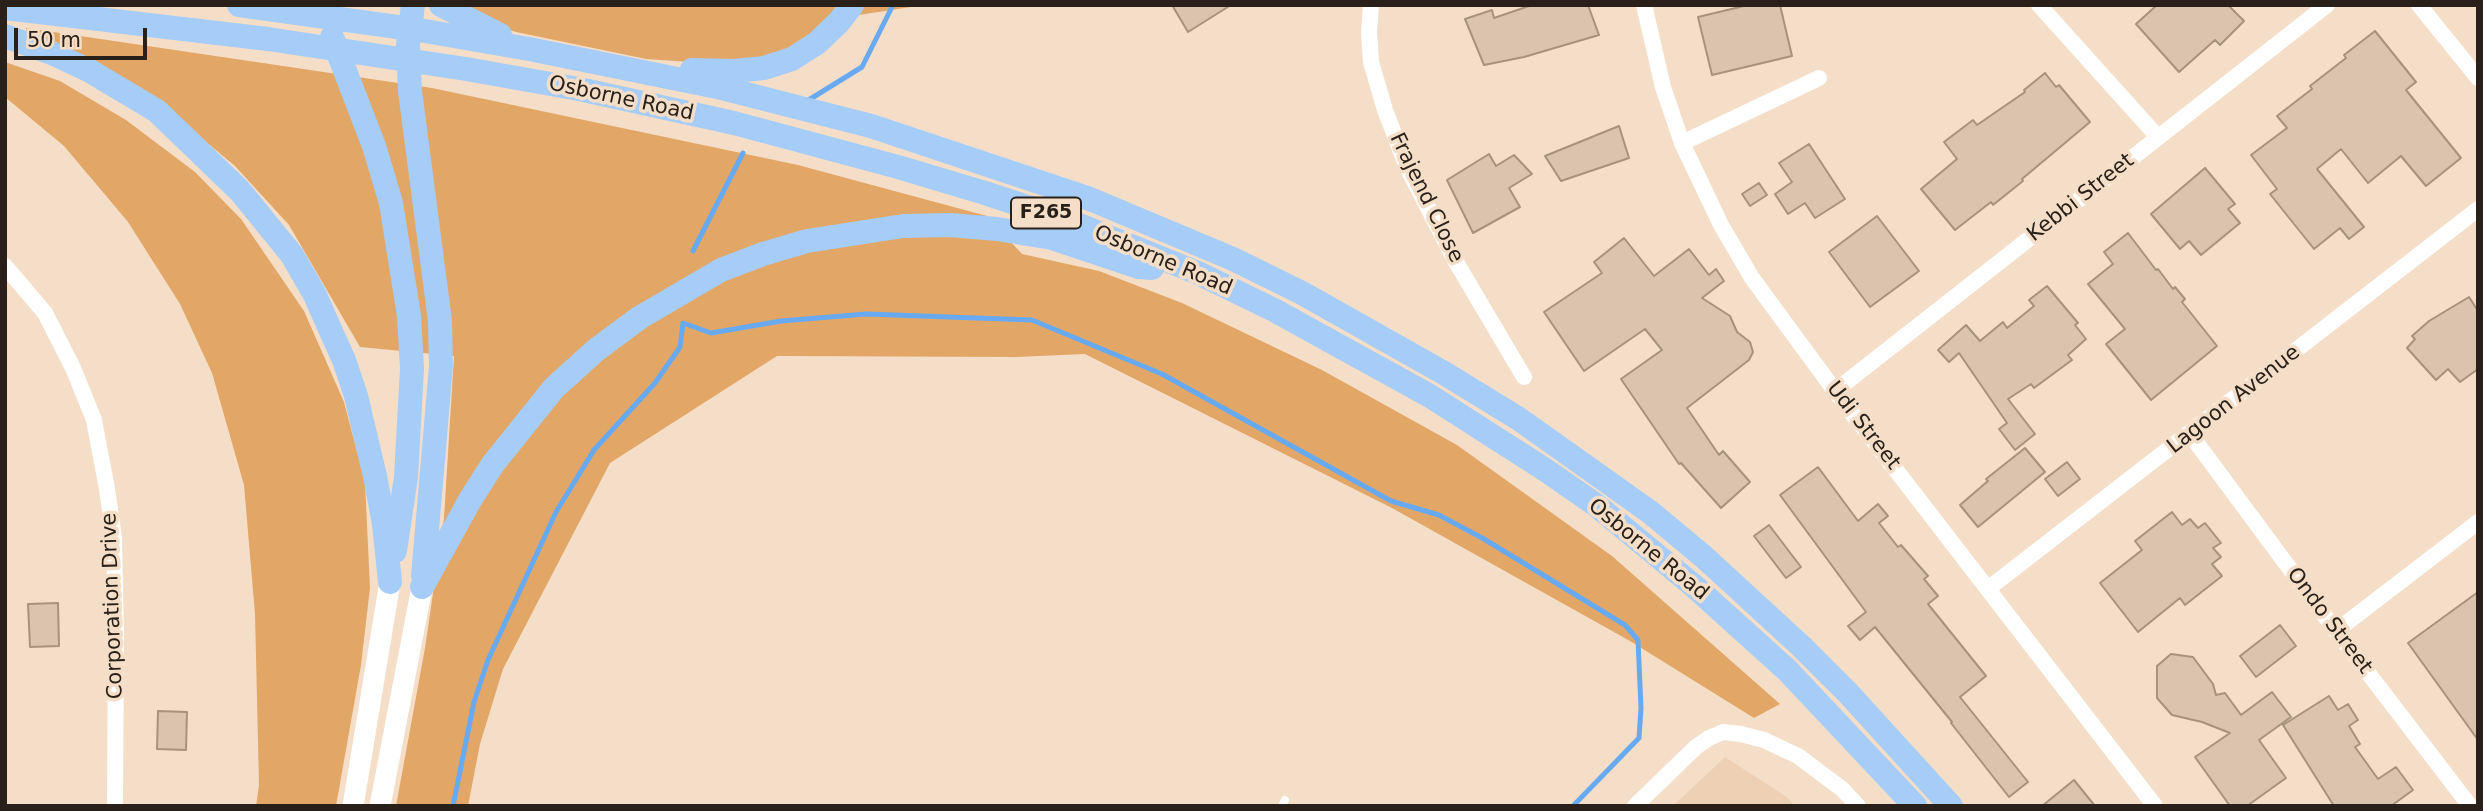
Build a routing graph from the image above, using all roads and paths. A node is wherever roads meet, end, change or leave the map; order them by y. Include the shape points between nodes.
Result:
1 (239, 5) edge
2 (315, 5) edge
3 (413, 5) edge
4 (440, 5) edge
5 (852, 5) edge
6 (1371, 5) edge
7 (1644, 5) edge
8 (2039, 5) edge
9 (2327, 5) edge
10 (2420, 5) edge
11 (5, 8) edge
12 (5, 36) edge
13 (529, 49) junction
14 (631, 69) junction
15 (1819, 78) dead end
16 (2478, 78) edge
17 (2158, 137) junction
18 (1682, 143) junction
19 (2478, 209) edge
20 (5, 266) edge
21 (1198, 273) junction
22 (1524, 377) dead end
23 (1835, 391) junction
24 (2190, 434) junction
25 (2478, 523) edge
26 (392, 525) junction
27 (440, 530) junction
28 (390, 582) joint
29 (422, 587) joint
30 (1989, 588) junction
31 (2336, 631) junction
32 (115, 806) edge
33 (353, 806) edge
34 (380, 806) edge
35 (1635, 806) edge
36 (1858, 806) edge
37 (1915, 806) edge
38 (1951, 806) edge
39 (2155, 806) edge
40 (2470, 806) edge

1 - 13 main road, Osborne Road / F265
2 - 26 main road via 374,146 391,202 401,259 412,369 406,477
3 - 27 main road via 408,45 410,91 440,321
4 - 13 main road
5 - 14 main road via 817,43 792,59 764,68
6 - 22 street, Frajend Close via 1371,62 1406,165
7 - 18 street, Udi Street
8 - 17 street
9 - 17 street, Kebbi Street
10 - 16 street
11 - 21 main road, Osborne Road / F265 via 466,69 734,123 985,193
12 - 26 main road via 90,71 157,111 240,191 292,255 344,360
13 - 14 main road, Osborne Road / F265
14 - 38 main road, Osborne Road / F265 via 871,127 1090,199 1233,259 1367,328 1519,419 1650,512 1802,647
15 - 18 street
17 - 23 street, Kebbi Street
18 - 23 street, Udi Street via 1752,278
19 - 24 street, Lagoon Avenue
20 - 32 street, Corporation Drive via 45,313 94,420 114,538
21 - 27 main road via 1139,267 1052,239 950,225 903,226 807,241 763,254 722,270 639,318 596,350 554,388
21 - 37 main road, Osborne Road / F265 via 1430,396 1596,505 1788,671
23 - 30 street, Udi Street
24 - 30 street, Lagoon Avenue
24 - 31 street, Ondo Street
25 - 31 street
26 - 28 main road
27 - 29 main road
28 - 33 main road
29 - 34 main road
30 - 39 street, Udi Street
31 - 40 street, Ondo Street
35 - 36 street via 1696,747 1723,732 1764,740 1798,756

